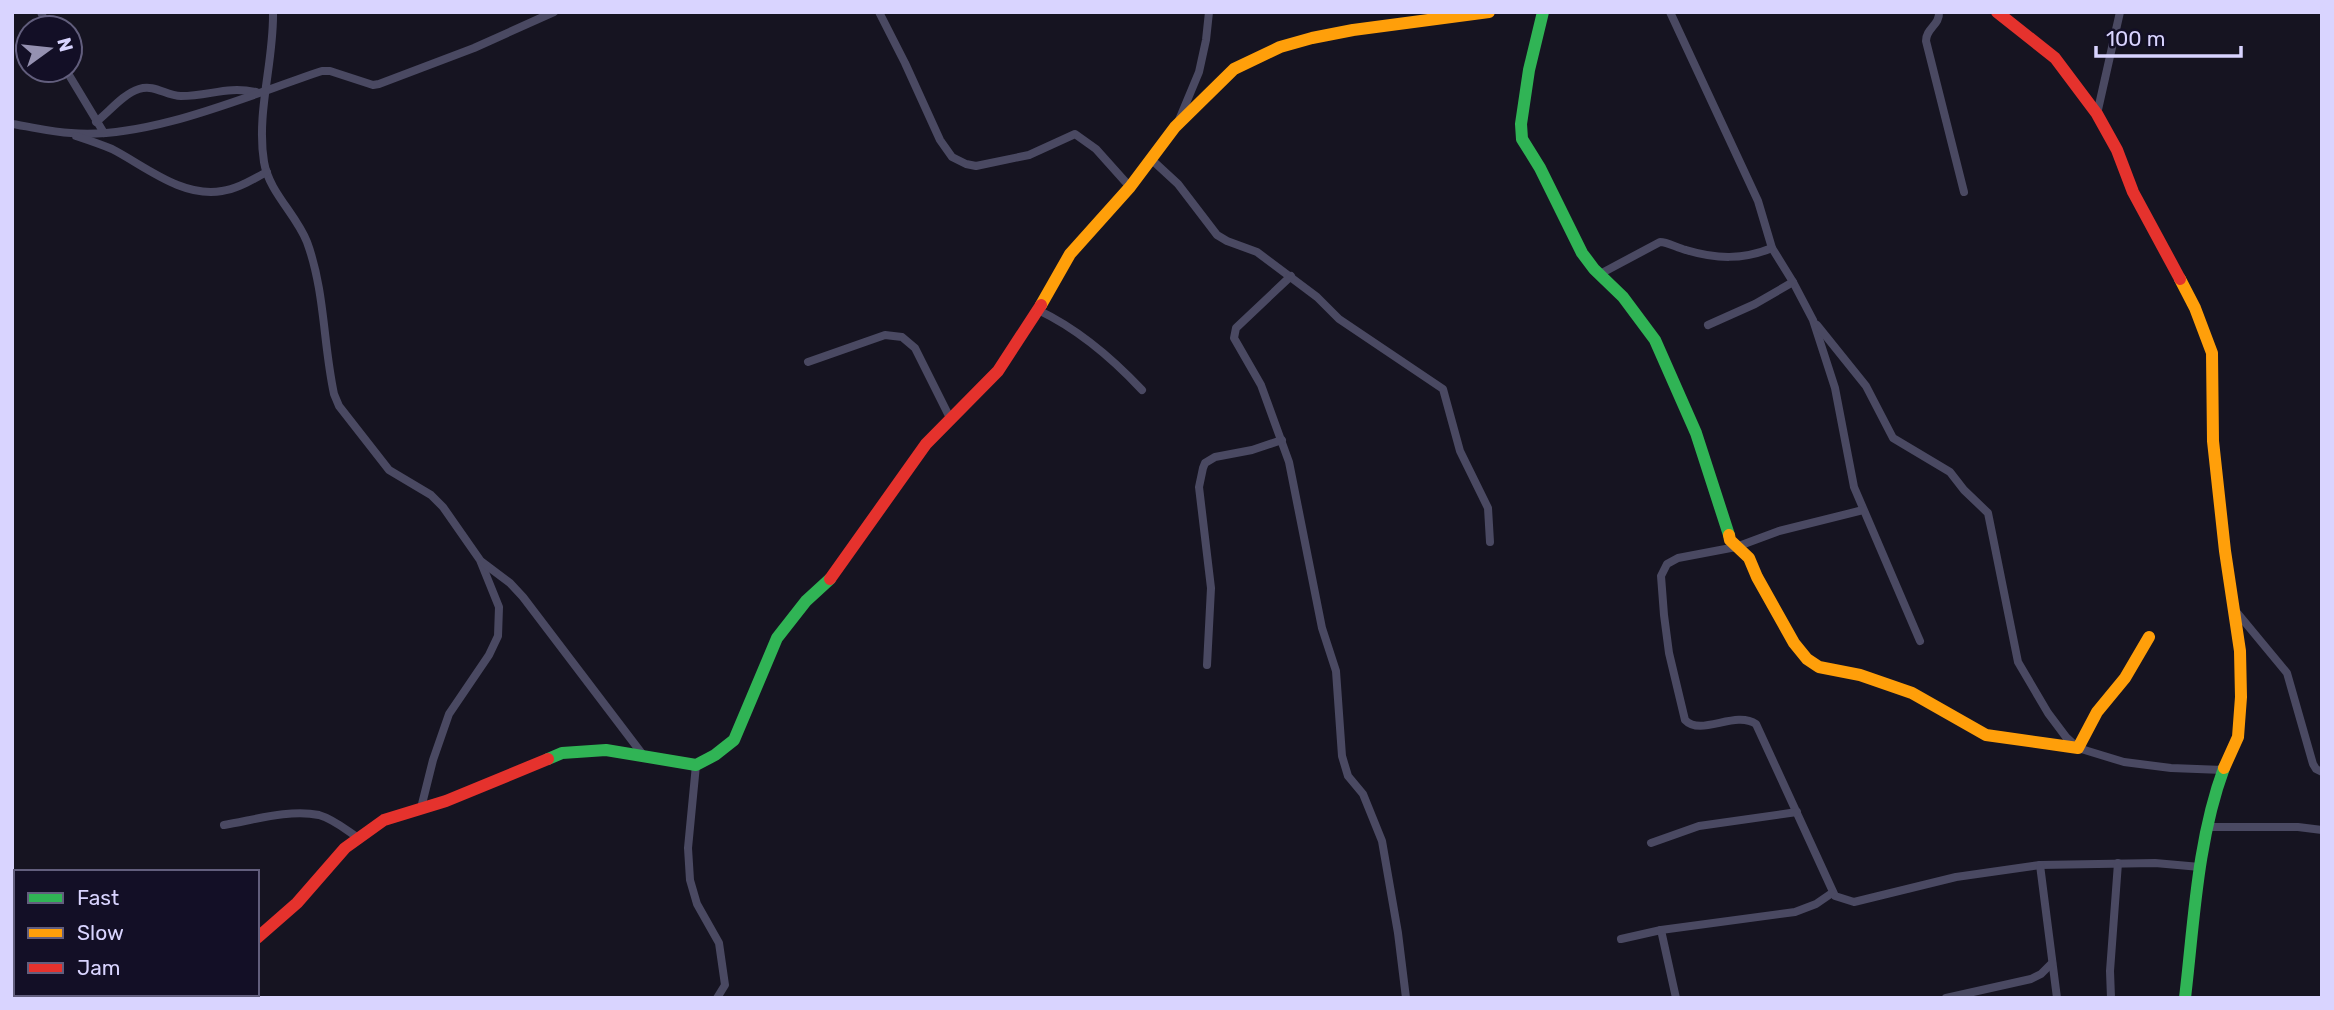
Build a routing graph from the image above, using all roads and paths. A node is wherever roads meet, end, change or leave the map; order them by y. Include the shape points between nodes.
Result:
1 (273, 12) edge
2 (554, 12) edge
3 (879, 12) edge
4 (1209, 12) edge
5 (1489, 12) edge
6 (1544, 12) edge
7 (1670, 12) edge
8 (1939, 12) edge
9 (1997, 12) edge
10 (2120, 12) edge
11 (1408, 17) edge
12 (74, 84) edge
13 (263, 91) junction
14 (2097, 114) junction
15 (96, 122) junction
16 (12, 124) edge
17 (1175, 127) junction
18 (104, 133) junction
19 (70, 134) junction
20 (1152, 160) junction
21 (267, 172) junction
22 (1130, 187) junction
23 (1964, 192) dead end
24 (1772, 248) junction
25 (1600, 274) junction
26 (1291, 276) junction
27 (1793, 282) junction
28 (1038, 310) junction
29 (1813, 320) junction
30 (1708, 325) dead end
31 (808, 362) dead end
32 (1142, 390) dead end
33 (950, 418) junction
34 (1282, 440) junction
35 (1863, 510) junction
36 (1490, 542) dead end
37 (1736, 547) junction
38 (480, 560) junction
39 (2234, 609) junction
40 (2149, 637) dead end
41 (1920, 640) dead end
42 (1207, 665) dead end
43 (2078, 748) junction
44 (643, 755) junction
45 (696, 765) junction
46 (2223, 770) junction
47 (2322, 772) edge
48 (421, 808) junction
49 (1797, 812) junction
50 (225, 825) dead end
51 (2208, 827) junction
52 (2322, 830) edge
53 (357, 837) junction
54 (1651, 843) dead end
55 (2118, 863) junction
56 (2040, 865) junction
57 (2200, 867) junction
58 (1832, 893) junction
59 (1661, 930) junction
60 (259, 936) edge
61 (1621, 939) dead end
62 (2052, 963) junction
63 (717, 998) edge
64 (1406, 998) edge
65 (1676, 998) edge
66 (1946, 998) edge
67 (2057, 998) edge
68 (2111, 998) edge
69 (2185, 998) edge

1 - 13 street
2 - 13 street via 379,84 323,71
3 - 22 street via 952,157 976,166 1029,156 1076,134
4 - 17 street via 1199,72
5 - 11 street
6 - 25 street via 1529,70 1522,139 1582,253
7 - 24 street via 1758,201
8 - 23 street via 1926,41
9 - 14 street via 2055,58
10 - 14 street
11 - 17 street via 1312,38 1255,58 1234,69
12 - 15 street
13 - 15 street via 233,88 182,96 139,89
13 - 18 street via 163,123
13 - 21 street via 262,148
14 - 39 street via 2210,345 2213,442
15 - 18 street
16 - 19 street
17 - 20 street
18 - 19 street
19 - 21 street via 195,190 219,192
20 - 22 street
20 - 26 street via 1178,184 1217,235 1253,249
21 - 38 street via 306,240 318,278 339,406 388,470 443,507
22 - 28 street via 1070,254
24 - 25 street via 1744,258 1728,258 1660,242
24 - 27 street
25 - 37 street via 1643,321 1667,363 1707,462 1728,536
26 - 34 street via 1234,336 1261,385
26 - 36 street via 1339,318 1443,389 1460,451 1488,508
27 - 29 street
27 - 30 street
28 - 32 street via 1083,337
28 - 33 street via 999,371
29 - 35 street via 1835,387 1850,470
29 - 43 street via 1866,386 1893,438 1941,465 1988,513 2018,662 2048,713
31 - 33 street via 885,335 902,337 915,348
33 - 45 street via 926,444 828,581 777,638 734,740
34 - 42 street via 1215,457 1203,468 1199,486 1211,588
34 - 64 street via 1319,618 1336,671 1345,770 1363,794 1382,841
35 - 37 street
35 - 41 street
37 - 43 street via 1749,558 1794,643 1815,665 1912,693 1986,735
37 - 49 street via 1678,558 1663,570 1669,653 1686,722 1698,726 1742,719 1754,722
38 - 44 street via 523,597
38 - 48 street via 499,607 498,636 449,714
39 - 46 street via 2240,652 2239,729
39 - 47 street via 2287,673 2314,764
40 - 43 street
43 - 46 street via 2123,762
44 - 45 street
44 - 48 street via 606,750 562,753
45 - 63 street via 688,848 690,880 697,904 719,943 725,985
46 - 51 street
48 - 53 street via 384,820
49 - 54 street via 1699,826
49 - 58 street
50 - 53 street via 296,813 320,816
51 - 52 street
51 - 57 street
53 - 60 street via 298,903
55 - 56 street
55 - 57 street
55 - 68 street
56 - 58 street via 1956,877 1854,902
56 - 62 street
57 - 69 street
58 - 59 street via 1796,912
59 - 61 street
59 - 65 street
62 - 66 street via 2031,979
62 - 67 street

